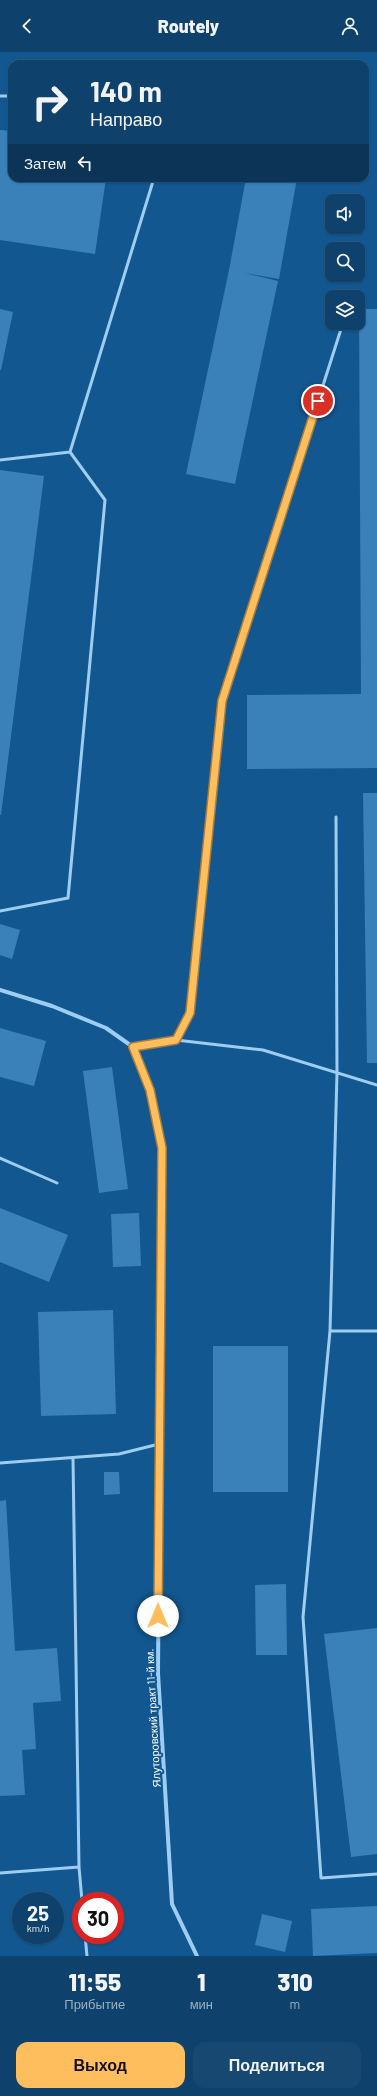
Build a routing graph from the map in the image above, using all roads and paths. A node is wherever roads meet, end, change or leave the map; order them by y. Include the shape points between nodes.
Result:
1 (153, 182) edge
2 (341, 330) edge
3 (70, 452) junction
4 (0, 460) edge
5 (336, 817) dead end
6 (0, 910) edge
7 (0, 990) edge
8 (176, 1040) junction
9 (133, 1047) junction
10 (337, 1074) junction
11 (377, 1085) edge
12 (0, 1158) edge
13 (57, 1183) dead end
14 (330, 1331) junction
15 (377, 1331) edge
16 (159, 1444) junction
17 (74, 1458) junction
18 (0, 1463) edge
19 (78, 1867) junction
20 (0, 1873) edge
21 (377, 1874) edge
22 (81, 1892) edge
23 (86, 1944) edge
24 (87, 1956) edge
25 (197, 1956) edge

1 - 3 lane
2 - 8 lane via 222,701 190,1013
3 - 4 lane
3 - 6 lane via 105,500 68,898
5 - 10 lane
7 - 9 street via 52,1006 106,1028
8 - 9 lane
8 - 10 lane via 263,1050
9 - 16 street, Ялуторовский тракт 11-й км. via 150,1090 162,1148
10 - 11 lane
10 - 14 lane
12 - 13 lane
14 - 15 lane
14 - 21 lane via 303,1617 321,1878
16 - 17 lane via 119,1454
16 - 25 street, Ялуторовский тракт 11-й км. via 158,1673 172,1904
17 - 18 lane
17 - 19 lane
19 - 20 lane
19 - 22 lane
23 - 24 lane

